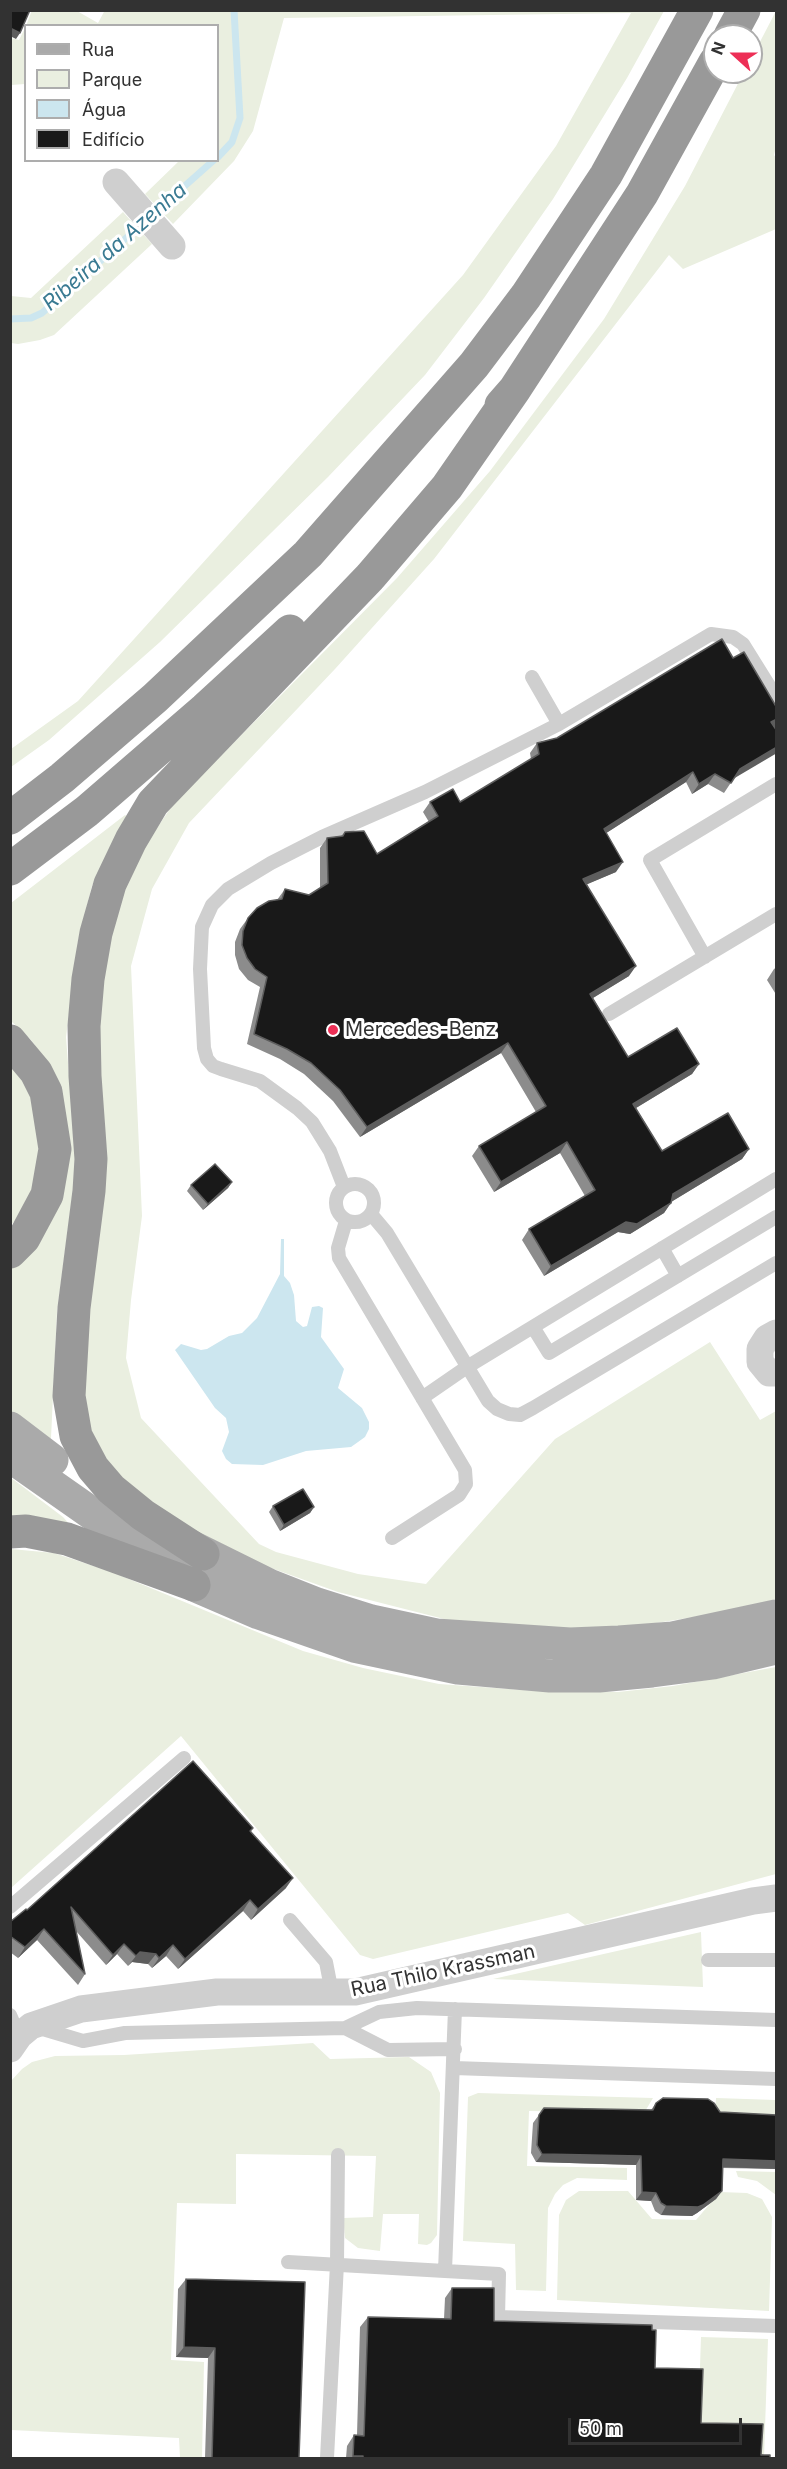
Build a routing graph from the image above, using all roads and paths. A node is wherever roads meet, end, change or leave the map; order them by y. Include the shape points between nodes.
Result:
1 (697, 10) edge
2 (744, 10) edge
3 (736, 24) edge
4 (703, 84) edge
5 (121, 189) dead end
6 (172, 246) dead end
7 (515, 389) junction
8 (532, 677) dead end
9 (777, 697) edge
10 (559, 724) junction
11 (62, 778) junction
12 (777, 784) edge
13 (10, 798) edge
14 (10, 818) edge
15 (10, 869) edge
16 (777, 914) edge
17 (705, 957) junction
18 (609, 1014) dead end
19 (10, 1041) edge
20 (777, 1179) edge
21 (344, 1187) junction
22 (371, 1214) junction
23 (777, 1217) edge
24 (346, 1221) junction
25 (662, 1248) junction
26 (10, 1252) edge
27 (777, 1263) edge
28 (678, 1276) junction
29 (533, 1327) junction
30 (777, 1333) edge
31 (467, 1367) junction
32 (777, 1373) edge
33 (422, 1398) junction
34 (10, 1428) edge
35 (10, 1455) edge
36 (10, 1532) edge
37 (392, 1538) dead end
38 (203, 1554) junction
39 (194, 1585) junction
40 (777, 1616) edge
41 (777, 1648) edge
42 (184, 1758) dead end
43 (777, 1898) edge
44 (10, 1907) edge
45 (290, 1920) dead end
46 (708, 1960) dead end
47 (777, 1960) edge
48 (332, 1993) junction
49 (455, 2009) junction
50 (777, 2020) edge
51 (345, 2028) junction
52 (18, 2032) edge
53 (455, 2049) junction
54 (454, 2068) junction
55 (777, 2079) edge
56 (338, 2155) dead end
57 (288, 2262) dead end
58 (337, 2264) junction
59 (445, 2271) junction
60 (777, 2326) edge
61 (327, 2458) edge

1 - 11 highway via 606,175 526,296 474,364 308,554 155,698
2 - 3 highway
4 - 7 highway via 642,194
5 - 6 street
7 - 15 highway via 342,583 206,709 87,811
7 - 38 highway via 447,487 370,577 153,803 110,884 96,933 84,1026 91,1159 74,1308 69,1396 76,1436 93,1468 143,1515
8 - 10 lane
9 - 10 lane via 743,644 733,637 711,634
10 - 21 lane via 271,863 228,889 208,912 202,927 200,969 207,1059 221,1070 260,1082 312,1122 330,1151
11 - 13 highway
11 - 14 highway
12 - 17 lane via 650,860
16 - 17 lane
17 - 18 lane
19 - 26 highway via 36,1072 46,1092 55,1149 47,1195 24,1238
20 - 25 lane
21 - 22 lane via 356,1184 368,1189 374,1201
21 - 24 lane via 335,1202
22 - 24 lane via 363,1221
22 - 31 lane via 387,1233
23 - 28 lane
24 - 33 lane via 339,1258
25 - 28 lane
25 - 29 lane
27 - 31 lane via 520,1415 497,1409 488,1401
28 - 29 lane via 549,1353
29 - 31 lane
30 - 32 street via 767,1338 760,1349 760,1362 769,1373
31 - 33 lane
33 - 37 lane via 465,1470 466,1484 446,1505
34 - 38 main road via 113,1505
35 - 39 main road
36 - 39 highway via 67,1539
38 - 40 main road via 317,1604 436,1635 570,1644 619,1642 673,1638
39 - 41 main road via 354,1646 467,1669 599,1676 712,1664
42 - 44 lane
43 - 48 street, Rua Thilo Krassman via 753,1900 380,1987
45 - 48 lane via 326,1962
46 - 47 lane
48 - 52 street, Rua Thilo Krassman via 217,1992 81,2009
49 - 50 lane
49 - 51 lane via 379,2012
49 - 53 lane
51 - 52 lane via 124,2033 83,2041
51 - 53 lane via 388,2050
53 - 54 lane
54 - 55 lane
54 - 59 lane
56 - 58 lane
57 - 58 lane
58 - 59 lane
58 - 61 lane
59 - 60 lane via 499,2274 498,2317

